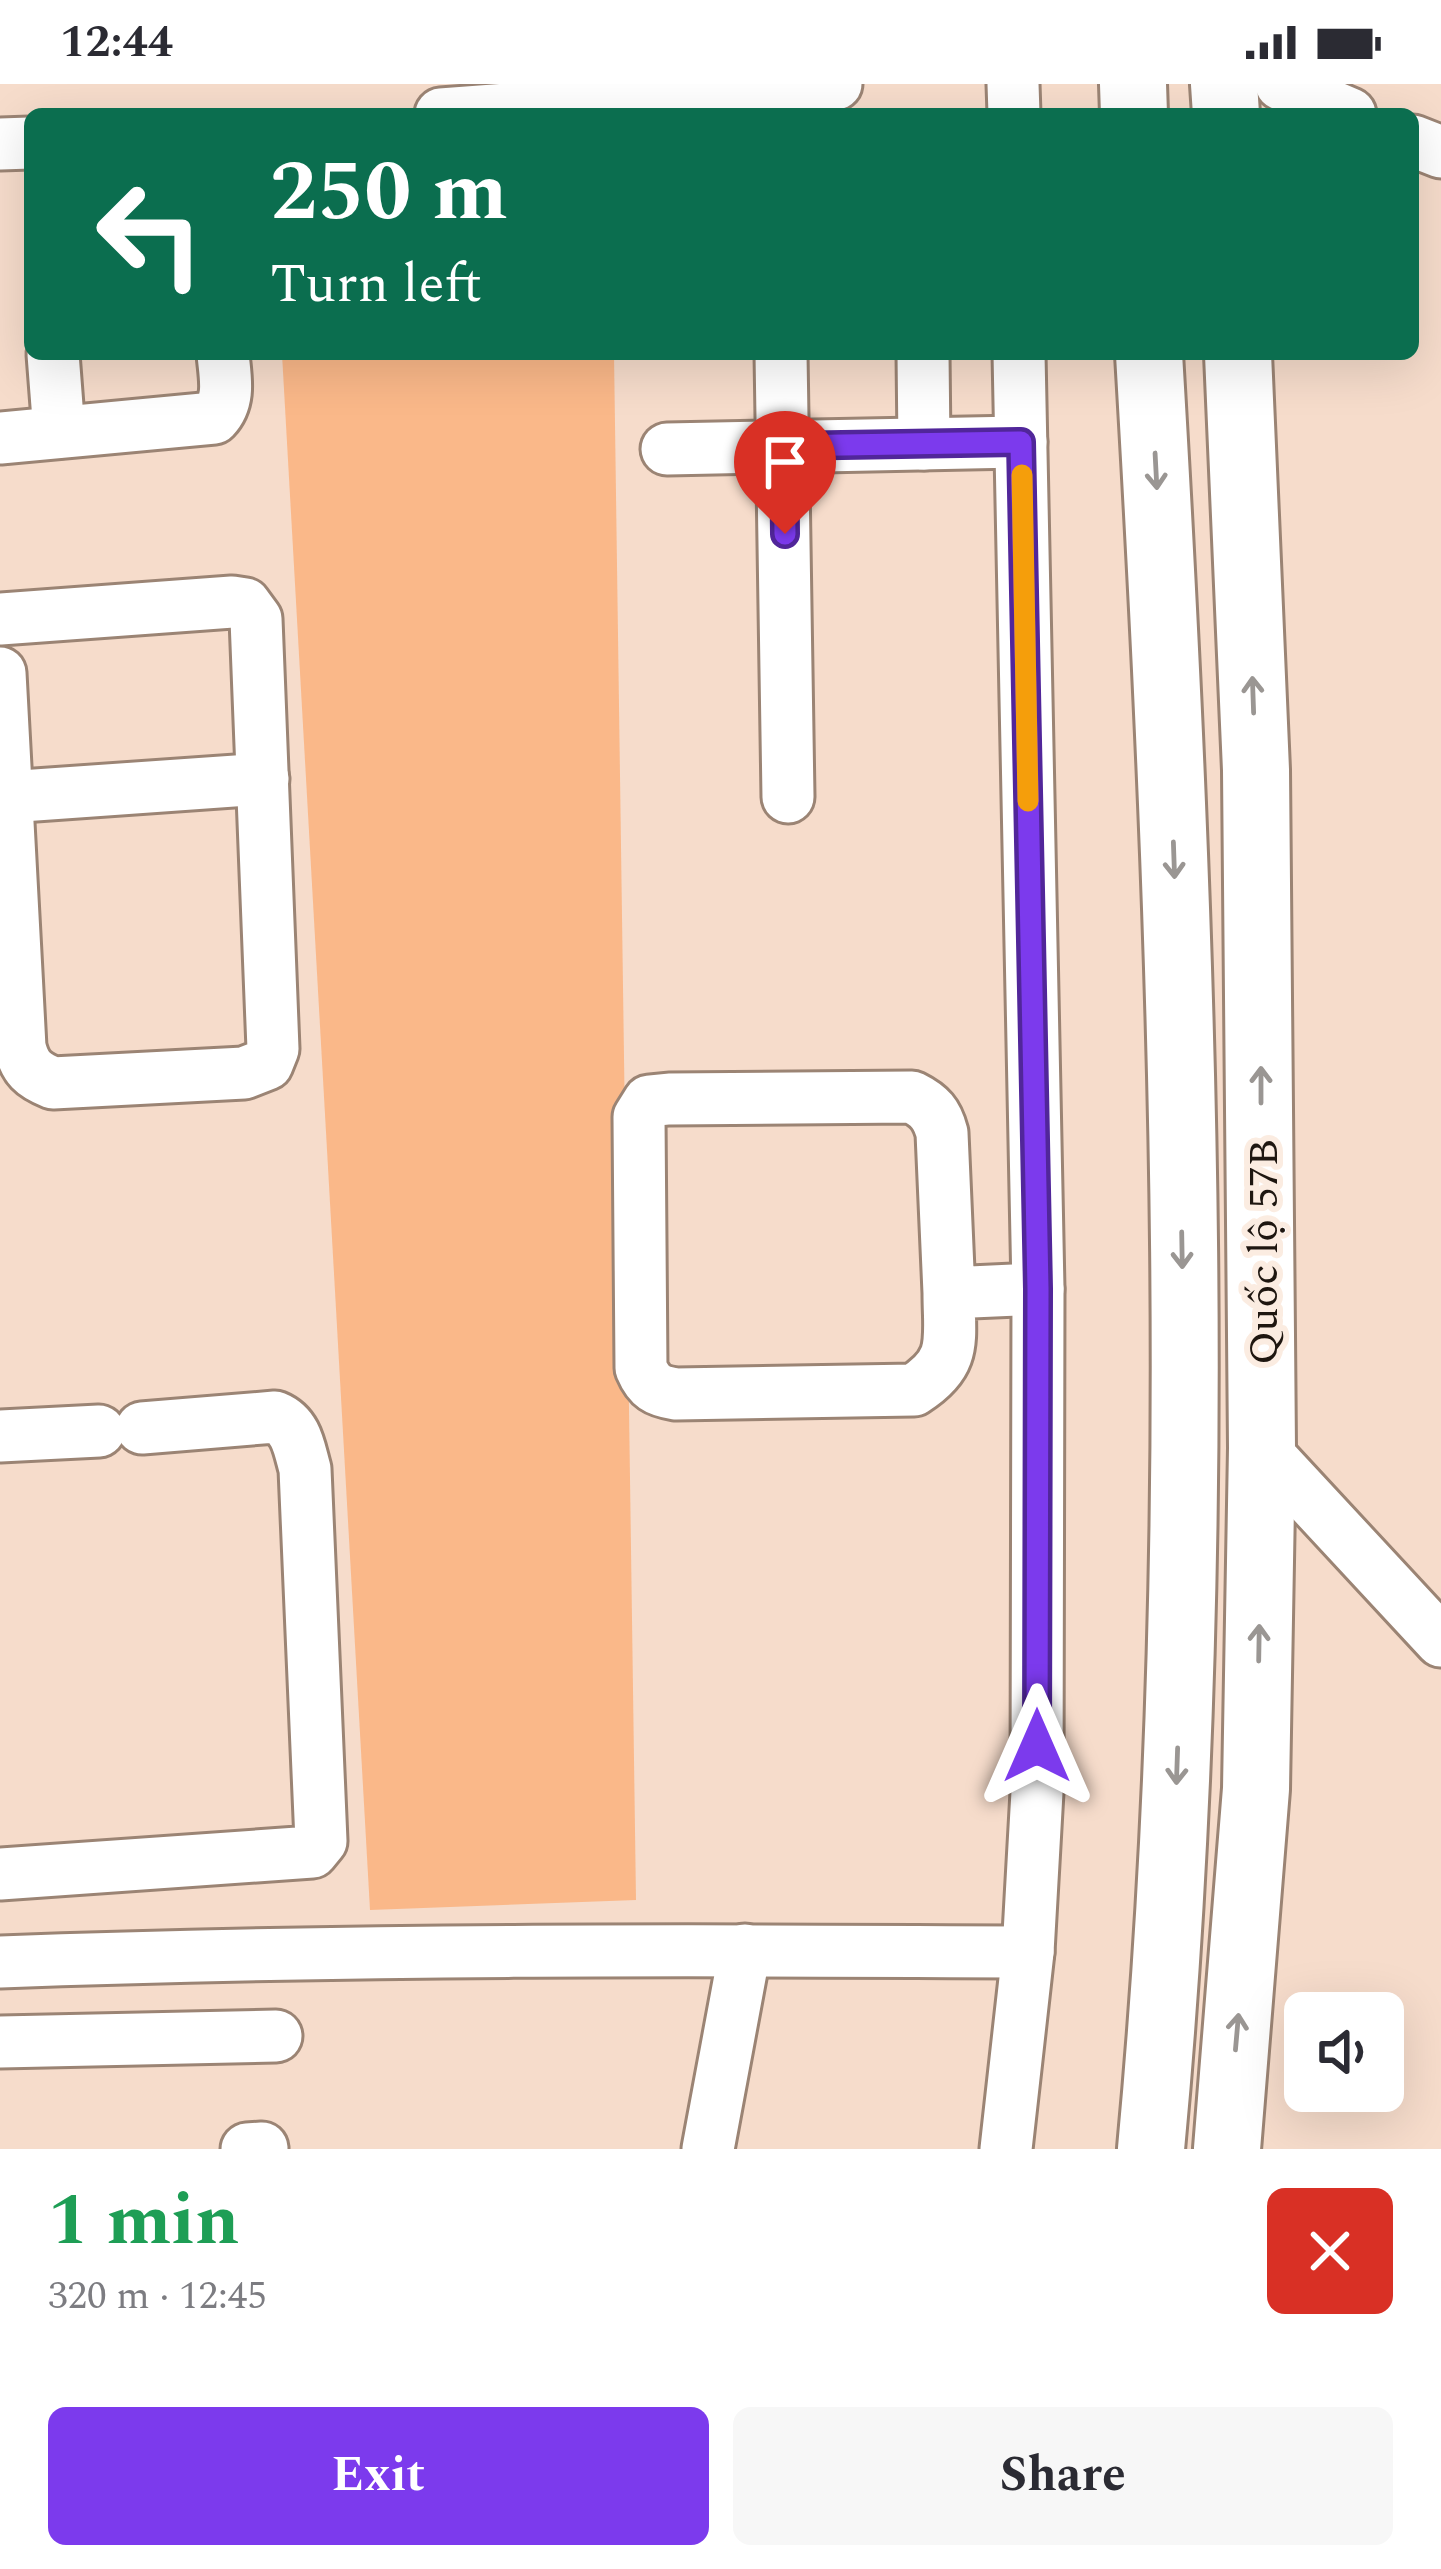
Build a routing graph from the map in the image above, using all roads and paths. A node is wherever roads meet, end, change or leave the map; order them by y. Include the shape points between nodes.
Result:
1 (836, 84) edge
2 (1292, 87) edge
3 (520, 108) edge
4 (1337, 108) edge
5 (53, 360) edge
6 (223, 360) edge
7 (781, 360) edge
8 (923, 360) edge
9 (1019, 360) edge
10 (1149, 360) edge
11 (1238, 360) edge
12 (59, 432) junction
13 (0, 438) edge
14 (1021, 442) junction
15 (924, 444) junction
16 (784, 446) junction
17 (667, 449) dead end
18 (0, 619) edge
19 (0, 674) edge
20 (263, 778) junction
21 (7, 797) junction
22 (788, 797) dead end
23 (1038, 1289) junction
24 (950, 1293) junction
25 (0, 1436) edge
26 (1262, 1448) junction
27 (1441, 1641) edge
28 (0, 1874) edge
29 (745, 1950) junction
30 (1028, 1952) junction
31 (0, 1963) edge
32 (277, 2036) dead end
33 (0, 2042) edge
34 (262, 2148) edge
35 (247, 2149) edge
36 (709, 2149) edge
37 (1006, 2149) edge
38 (1151, 2149) edge
39 (1227, 2149) edge

1 - 3 street
2 - 4 street
5 - 12 street
6 - 12 street via 226,396 214,418
7 - 16 street
8 - 15 street
9 - 14 street
10 -> 38 main road, Quốc lộ 57B via 1177,913 1184,1480 1173,1866
26 -> 11 main road, Quốc lộ 57B via 1256,770
12 - 13 street
14 - 15 street
14 - 23 street
15 - 16 street
16 - 17 street
16 - 22 street
18 - 20 street via 245,604 256,620
19 - 21 street
20 - 21 street
20 - 21 street via 273,1049 267,1064 244,1073 53,1083 34,1076 20,1047
23 - 24 street
23 - 30 street via 1037,1812
24 - 24 street via 944,1366 914,1390 657,1390 641,1369 643,1109 669,1099 912,1097 928,1105 942,1133
25 - 28 street via 274,1418 294,1433 305,1469 321,1841 312,1852
26 - 27 street
39 -> 26 main road, Quốc lộ 57B via 1256,1789
29 - 30 street
29 - 31 street
29 - 36 street
30 - 37 street
32 - 33 street
34 - 35 street

